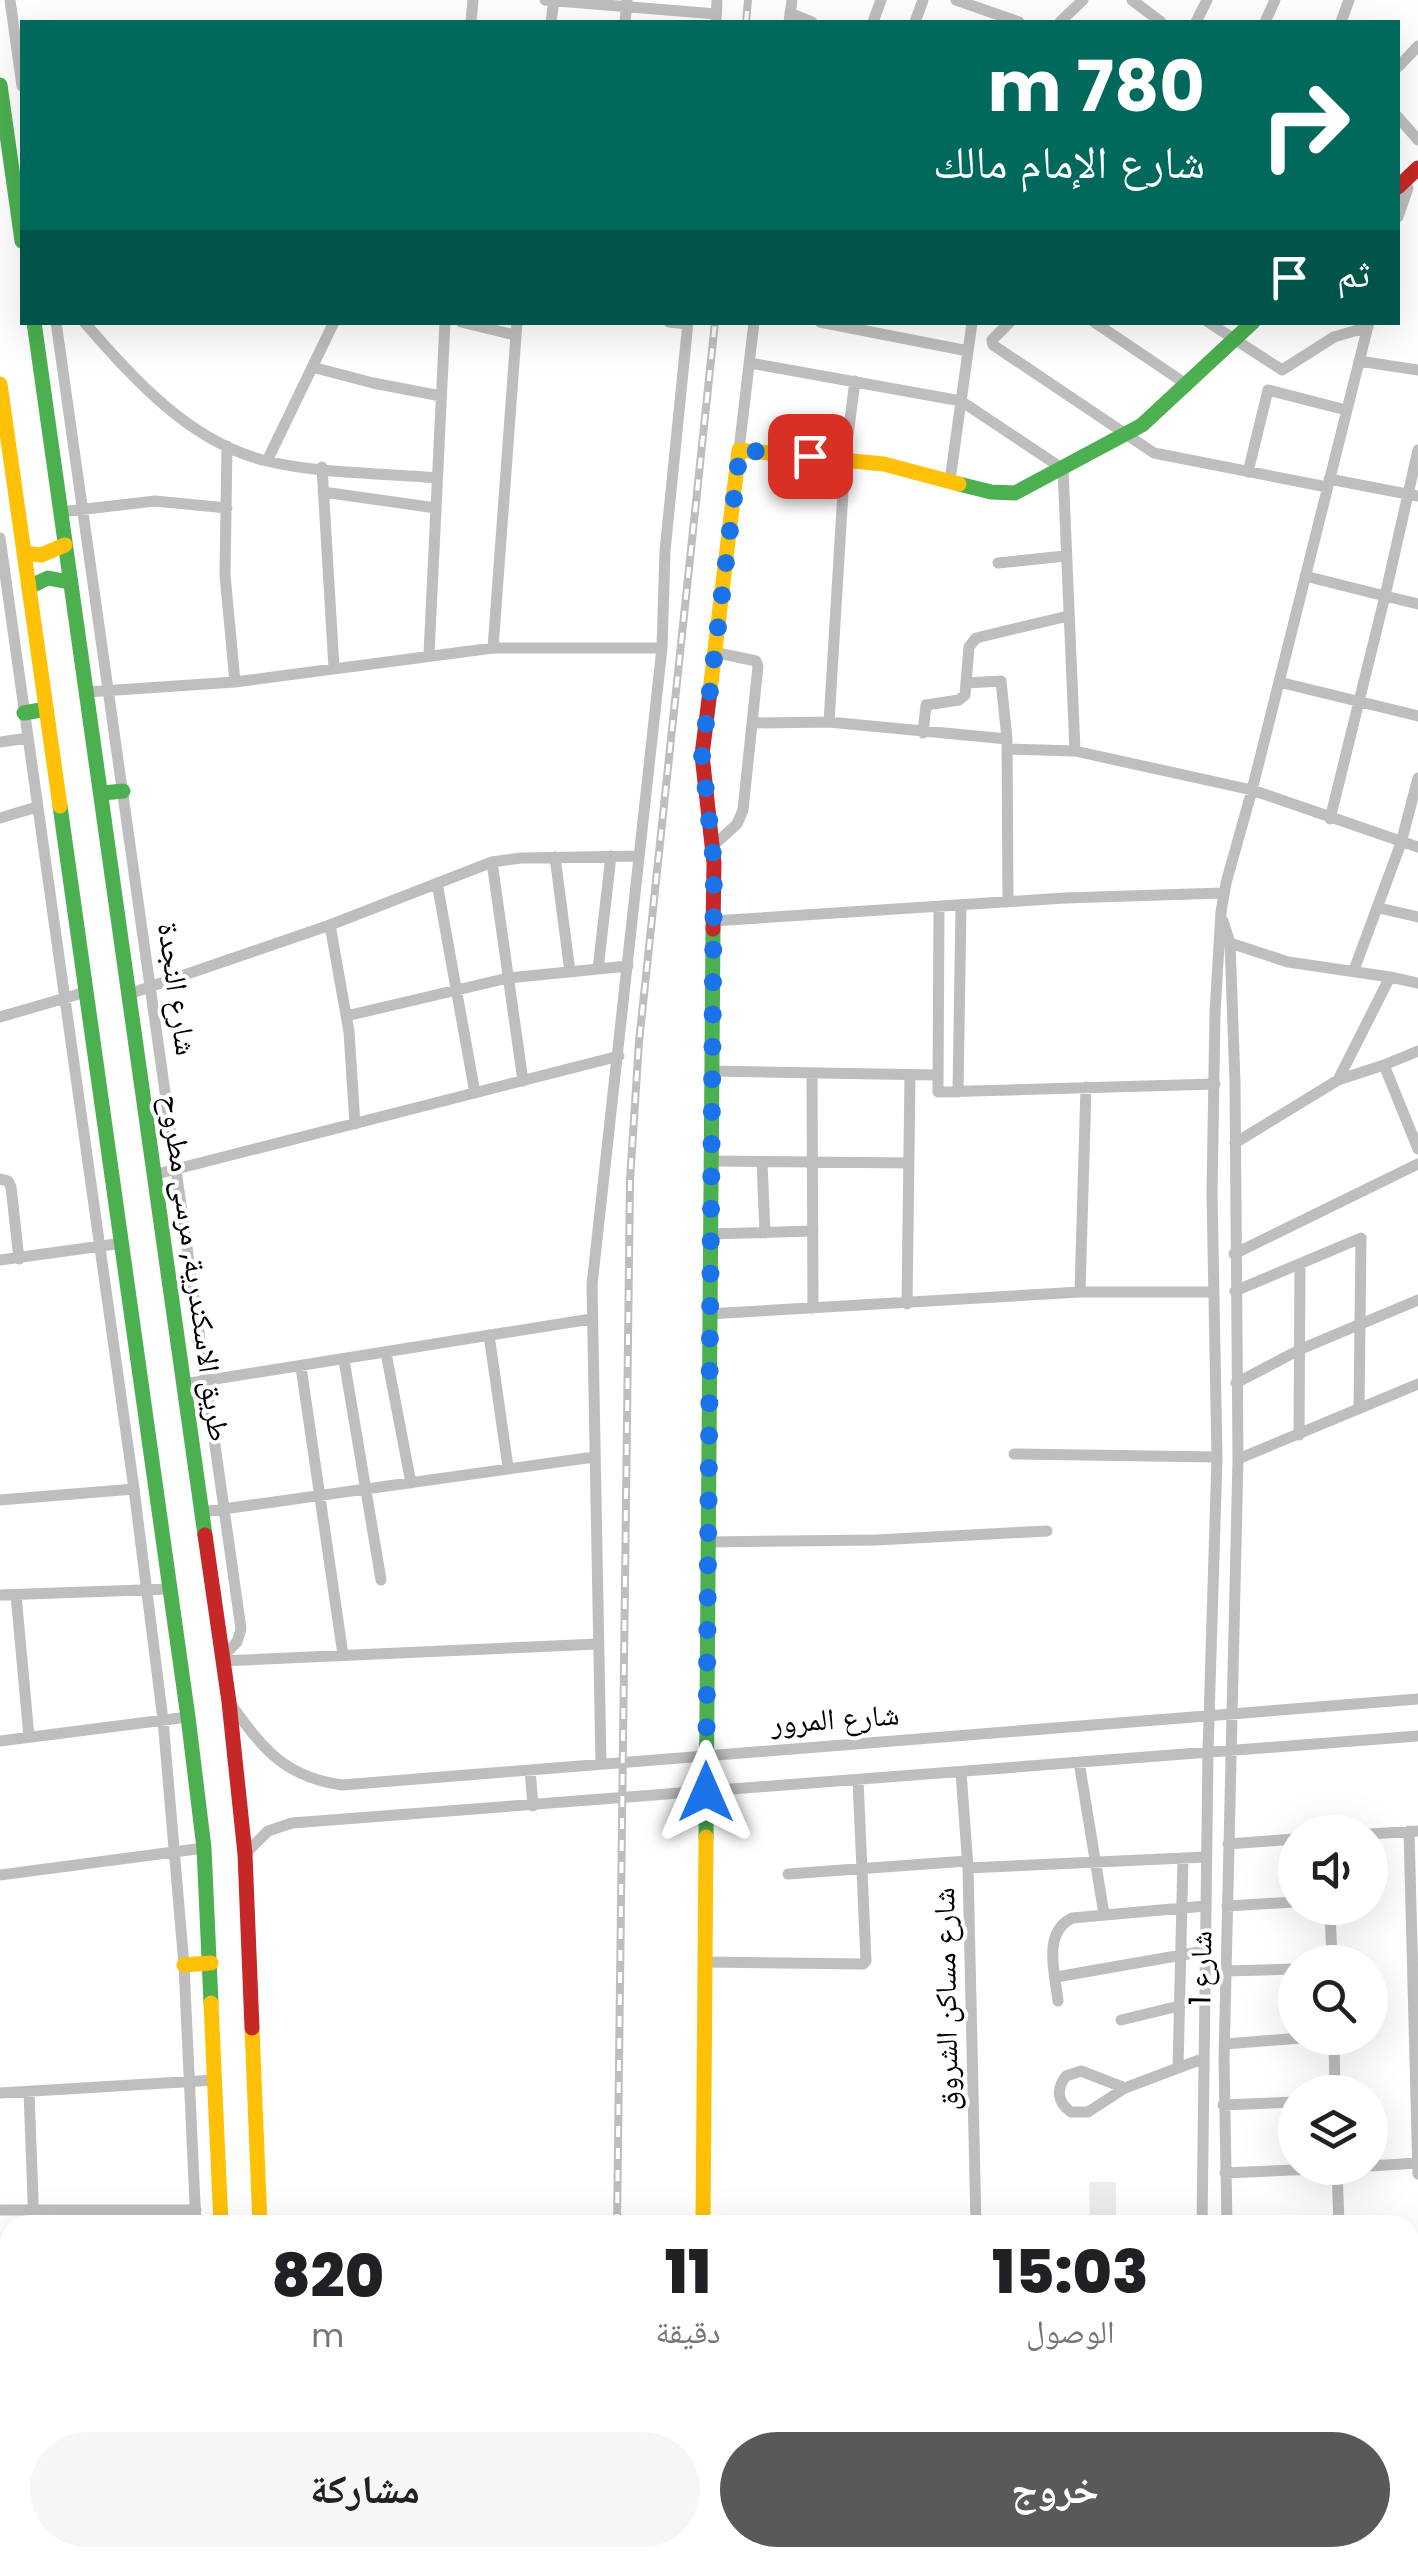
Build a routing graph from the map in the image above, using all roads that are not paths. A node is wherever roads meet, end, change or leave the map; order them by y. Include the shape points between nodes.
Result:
1 (10, 0) edge
2 (545, 0) edge
3 (554, 0) edge
4 (718, 0) edge
5 (956, 0) edge
6 (1083, 0) edge
7 (1132, 0) edge
8 (627, 3) edge
9 (980, 4) edge
10 (716, 18) edge
11 (1015, 20) edge
12 (1062, 20) edge
13 (1159, 20) edge
14 (1418, 46) edge
15 (1400, 64) edge
16 (20, 72) edge
17 (0, 85) edge
18 (1400, 118) edge
19 (1418, 140) edge
20 (1418, 168) edge
21 (1402, 186) edge
22 (19, 193) edge
23 (1418, 198) edge
24 (34, 325) edge
25 (56, 325) edge
26 (87, 325) edge
27 (333, 325) edge
28 (445, 325) edge
29 (485, 325) edge
30 (688, 325) edge
31 (754, 325) edge
32 (835, 325) edge
33 (972, 325) edge
34 (975, 325) edge
35 (1007, 325) edge
36 (1098, 325) edge
37 (1212, 325) edge
38 (1251, 325) edge
39 (1369, 325) edge
40 (516, 329) edge
41 (995, 337) junction
42 (1234, 341) junction
43 (968, 351) junction
44 (1359, 362) junction
45 (750, 363) junction
46 (312, 367) junction
47 (1418, 370) edge
48 (856, 381) junction
49 (0, 384) edge
50 (1186, 384) junction
51 (442, 396) junction
52 (961, 401) junction
53 (1346, 410) junction
54 (1128, 433) junction
55 (227, 446) junction
56 (740, 450) junction
57 (1418, 450) edge
58 (845, 460) junction
59 (268, 461) junction
60 (322, 468) junction
61 (1063, 469) junction
62 (1248, 472) junction
63 (437, 478) junction
64 (950, 480) junction
65 (1328, 483) junction
66 (323, 492) junction
67 (1413, 495) edge
68 (226, 508) junction
69 (436, 508) junction
70 (82, 510) junction
71 (60, 512) junction
72 (0, 538) edge
73 (64, 545) junction
74 (24, 553) junction
75 (1065, 556) junction
76 (998, 563) dead end
77 (1304, 576) junction
78 (70, 582) junction
79 (29, 587) junction
80 (1385, 596) junction
81 (1418, 604) edge
82 (1068, 616) junction
83 (493, 648) junction
84 (662, 648) junction
85 (713, 652) junction
86 (429, 654) junction
87 (334, 668) junction
88 (235, 682) junction
89 (966, 682) junction
90 (1279, 682) junction
91 (108, 690) junction
92 (87, 692) junction
93 (1359, 701) junction
94 (46, 709) junction
95 (24, 713) junction
96 (1418, 716) edge
97 (753, 722) junction
98 (829, 722) junction
99 (923, 733) junction
100 (28, 738) junction
101 (0, 742) edge
102 (1007, 744) junction
103 (1075, 751) junction
104 (1418, 778) edge
105 (1252, 790) junction
106 (123, 791) junction
107 (103, 793) junction
108 (37, 808) junction
109 (0, 818) edge
110 (1330, 819) junction
111 (1401, 843) junction
112 (714, 846) junction
113 (1418, 847) edge
114 (611, 856) junction
115 (638, 856) junction
116 (556, 857) junction
117 (492, 862) junction
118 (134, 866) junction
119 (113, 870) junction
120 (438, 883) junction
121 (1224, 893) junction
122 (1008, 902) junction
123 (938, 906) junction
124 (961, 906) junction
125 (1379, 908) junction
126 (1221, 912) junction
127 (1418, 917) edge
128 (713, 921) junction
129 (330, 925) junction
130 (1230, 943) junction
131 (628, 966) junction
132 (598, 969) junction
133 (1354, 970) junction
134 (570, 972) junction
135 (1390, 977) junction
136 (508, 978) junction
137 (1418, 983) edge
138 (152, 988) junction
139 (456, 989) junction
140 (86, 992) junction
141 (129, 994) junction
142 (64, 1000) junction
143 (346, 1016) junction
144 (0, 1018) edge
145 (1418, 1051) edge
146 (620, 1056) junction
147 (1384, 1065) junction
148 (712, 1072) junction
149 (812, 1074) junction
150 (910, 1075) junction
151 (936, 1075) junction
152 (1338, 1080) junction
153 (523, 1081) junction
154 (1214, 1084) junction
155 (1086, 1087) junction
156 (958, 1092) junction
157 (475, 1093) junction
158 (355, 1124) junction
159 (1235, 1143) junction
160 (1418, 1150) edge
161 (711, 1161) junction
162 (762, 1162) junction
163 (812, 1162) junction
164 (909, 1162) junction
165 (1418, 1164) edge
166 (176, 1169) junction
167 (153, 1175) junction
168 (0, 1179) edge
169 (813, 1232) junction
170 (765, 1233) junction
171 (710, 1234) junction
172 (123, 1243) junction
173 (100, 1247) junction
174 (1234, 1254) junction
175 (19, 1258) junction
176 (0, 1260) edge
177 (1300, 1264) junction
178 (1235, 1290) junction
179 (1080, 1292) junction
180 (1214, 1292) junction
181 (1418, 1300) edge
182 (907, 1304) junction
183 (813, 1309) junction
184 (708, 1314) junction
185 (592, 1320) junction
186 (1360, 1323) junction
187 (489, 1335) junction
188 (1301, 1349) junction
189 (386, 1353) junction
190 (344, 1360) junction
191 (301, 1368) junction
192 (205, 1381) junction
193 (1236, 1383) junction
194 (184, 1384) junction
195 (1418, 1384) edge
196 (1360, 1408) junction
197 (1299, 1435) junction
198 (1014, 1454) dead end
199 (594, 1457) junction
200 (1217, 1457) junction
201 (1238, 1459) junction
202 (508, 1467) junction
203 (411, 1483) junction
204 (134, 1490) junction
205 (367, 1490) junction
206 (320, 1497) junction
207 (0, 1500) edge
208 (224, 1509) junction
209 (202, 1512) junction
210 (1046, 1531) dead end
211 (708, 1542) junction
212 (381, 1580) dead end
213 (170, 1589) junction
214 (147, 1590) junction
215 (0, 1595) edge
216 (16, 1595) junction
217 (598, 1644) junction
218 (343, 1655) junction
219 (223, 1659) junction
220 (1418, 1699) edge
221 (229, 1702) junction
222 (1232, 1713) junction
223 (1210, 1714) junction
224 (188, 1717) junction
225 (163, 1720) junction
226 (1418, 1736) edge
227 (29, 1738) junction
228 (0, 1741) edge
229 (1230, 1750) junction
230 (1208, 1752) junction
231 (706, 1755) junction
232 (1079, 1762) junction
233 (601, 1764) junction
234 (530, 1770) junction
235 (961, 1772) junction
236 (858, 1780) junction
237 (706, 1792) junction
238 (533, 1806) junction
239 (1414, 1831) edge
240 (1388, 1833) edge
241 (1278, 1840) edge
242 (1228, 1844) junction
243 (204, 1848) junction
244 (177, 1852) junction
245 (245, 1854) junction
246 (1206, 1857) junction
247 (1182, 1858) junction
248 (1094, 1862) junction
249 (968, 1864) junction
250 (862, 1869) junction
251 (788, 1874) dead end
252 (0, 1875) edge
253 (1278, 1903) edge
254 (1206, 1906) junction
255 (1227, 1906) junction
256 (1182, 1908) junction
257 (1104, 1914) junction
258 (1204, 1951) junction
259 (1180, 1955) junction
260 (706, 1962) junction
261 (211, 1963) junction
262 (184, 1966) junction
263 (1278, 1969) edge
264 (1226, 1970) junction
265 (1056, 1976) junction
266 (1058, 2001) dead end
267 (1179, 2006) junction
268 (1120, 2020) dead end
269 (1278, 2040) edge
270 (1224, 2044) junction
271 (1202, 2060) junction
272 (1178, 2068) junction
273 (215, 2080) junction
274 (190, 2084) junction
275 (1125, 2088) junction
276 (29, 2092) junction
277 (0, 2094) edge
278 (1278, 2103) edge
279 (1223, 2105) junction
280 (1418, 2120) edge
281 (1418, 2163) edge
282 (1388, 2165) edge
283 (1278, 2171) edge
284 (1225, 2173) junction
285 (1418, 2174) edge
286 (1337, 2185) edge
287 (0, 2210) edge
288 (34, 2210) junction
289 (196, 2210) junction
290 (34, 2215) edge
291 (196, 2215) edge
292 (221, 2215) edge
293 (260, 2215) edge
294 (703, 2215) edge
295 (976, 2215) edge
296 (1202, 2215) edge
297 (1227, 2215) edge
298 (1338, 2215) edge

1 - 16 street
2 - 3 street
3 - 8 street
4 - 10 street
5 - 9 street
6 - 12 street
7 - 13 street
8 - 10 street
9 - 11 street
14 - 15 street
17 - 22 main road
18 - 19 street
20 - 21 main road
21 - 23 street
24 - 71 main road, طريق الاسكندرية, مرسى مطروح
25 - 70 street, شارع النجدة
26 - 55 street via 143,389
27 - 46 street
28 - 51 street
29 - 40 street
30 - 84 street
31 - 45 street
32 - 43 street
33 - 43 street
34 - 41 street
35 - 41 street
36 - 50 street
37 - 42 street
38 - 42 main road
39 - 42 street via 1334,337 1282,370
39 - 44 street, شارع 1
40 - 83 street
41 - 54 street via 995,346
42 - 50 main road
43 - 52 street
44 - 47 street
44 - 53 street, شارع 1
45 - 48 street
45 - 56 street
46 - 51 street
46 - 59 street
48 - 52 street
48 - 58 street
49 - 74 main road
50 - 54 main road
51 - 63 street
52 - 61 street
52 - 64 street
53 - 62 street via 1268,390
53 - 65 street, شارع 1
54 - 61 main road
54 - 62 street via 1160,456
55 - 59 street
55 - 68 street
56 - 58 main road
56 - 85 main road
57 - 67 street
58 - 64 main road
58 - 98 street
59 - 60 street
60 - 63 street
60 - 66 street
61 - 64 main road via 1015,493
61 - 75 street
62 - 65 street
63 - 69 street
65 - 67 street
65 - 77 street, شارع 1
66 - 69 street
66 - 87 street
67 - 80 street
68 - 70 street via 156,501
68 - 88 street
69 - 86 street
70 - 71 street
70 - 91 street, شارع النجدة
71 - 73 main road, طريق الاسكندرية, مرسى مطروح
72 - 95 street
73 - 74 main road via 41,555
73 - 78 main road, طريق الاسكندرية, مرسى مطروح
74 - 79 main road
75 - 76 street
75 - 82 street
77 - 80 street
77 - 90 street, شارع 1
78 - 79 main road via 48,578
78 - 92 main road, طريق الاسكندرية, مرسى مطروح
79 - 94 main road
80 - 81 street
80 - 93 street
82 - 89 street via 976,638
82 - 103 street
83 - 84 street
83 - 86 street
84 - 115 street
85 - 97 street via 756,660
85 - 112 main road via 702,765
86 - 87 street
87 - 88 street
88 - 91 street
89 - 99 street via 961,698 926,705
89 - 102 street via 1001,681
90 - 93 street
90 - 105 street, شارع 1
91 - 92 street
91 - 106 street, شارع النجدة
92 - 107 main road, طريق الاسكندرية, مرسى مطروح
93 - 96 street
93 - 110 street
94 - 95 main road
94 - 140 main road
95 - 100 street
97 - 98 street
97 - 112 street via 741,818
98 - 99 street
99 - 102 street
100 - 101 street
100 - 108 street
102 - 103 street
102 - 122 street
103 - 105 street
104 - 111 street
105 - 110 street
105 - 121 street, شارع 1
106 - 107 main road
106 - 118 street, شارع النجدة
107 - 119 main road, طريق الاسكندرية, مرسى مطروح
108 - 109 street
108 - 142 street
110 - 111 street
111 - 113 street
111 - 125 street
112 - 128 main road
114 - 115 street
114 - 116 street
114 - 132 street
115 - 131 street
116 - 117 street
116 - 134 street
117 - 120 street
117 - 136 street
118 - 119 main road
118 - 138 street, شارع النجدة
119 - 141 main road, طريق الاسكندرية, مرسى مطروح
120 - 129 street
120 - 139 street
121 - 122 street
121 - 126 street, شارع 1
122 - 124 street
123 - 124 street
123 - 128 street
123 - 151 street
124 - 156 street
125 - 127 street
125 - 133 street
126 - 130 street, شارع 1
126 - 154 street, شارع 1
128 - 148 main road
129 - 138 street
129 - 143 street
130 - 133 street via 1288,962
130 - 159 street, شارع 1
131 - 132 street
131 - 146 street
132 - 134 street
133 - 135 street
134 - 136 street
135 - 137 street
135 - 152 street
136 - 139 street
136 - 153 street
138 - 141 street
138 - 166 street, شارع النجدة
139 - 143 street
139 - 157 street
140 - 142 street
140 - 172 main road
141 - 167 main road, طريق الاسكندرية, مرسى مطروح
142 - 144 street
142 - 173 street
143 - 158 street
145 - 147 street
146 - 153 street
146 - 185 street
147 - 152 street
147 - 160 street
148 - 149 street
148 - 161 main road
149 - 150 street
149 - 163 street
150 - 151 street
150 - 164 street
151 - 156 street via 938,1092
152 - 159 street
153 - 157 street
154 - 155 street
154 - 180 street, شارع 1
155 - 156 street
155 - 179 street
157 - 158 street
158 - 166 street
159 - 174 street, شارع 1
161 - 162 street
161 - 171 main road
162 - 163 street
162 - 170 street
163 - 164 street
163 - 169 street
164 - 182 street
165 - 174 street
166 - 167 street
166 - 192 street, شارع النجدة
167 - 194 main road, طريق الاسكندرية, مرسى مطروح
168 - 175 street via 11,1187
169 - 170 street
169 - 183 street
170 - 171 street
171 - 184 main road
172 - 173 street
172 - 213 main road
173 - 175 street
173 - 204 street
174 - 178 street, شارع 1
175 - 176 street
177 - 178 street
177 - 186 street via 1361,1238
177 - 188 street
178 - 193 street, شارع 1
179 - 180 street
179 - 182 street
180 - 200 street, شارع 1
181 - 186 street
182 - 183 street
183 - 184 street
184 - 211 main road
185 - 187 street
185 - 199 street
186 - 188 street
186 - 196 street
187 - 189 street
187 - 202 street
188 - 193 street
188 - 197 street
189 - 190 street
189 - 203 street
190 - 191 street
190 - 205 street
191 - 192 street
191 - 206 street
192 - 194 street
192 - 208 street, شارع النجدة
193 - 201 street, شارع 1
194 - 209 main road, طريق الاسكندرية, مرسى مطروح
195 - 196 street
196 - 197 street
197 - 201 street
198 - 200 street
199 - 202 street
199 - 217 street
200 - 223 street, شارع 1
201 - 222 street, شارع 1
202 - 203 street
203 - 205 street
204 - 207 street
204 - 214 street
205 - 206 street
205 - 212 street
206 - 208 street
206 - 218 street
208 - 209 street
208 - 219 street, شارع النجدة via 241,1629
209 - 219 main road, طريق الاسكندرية, مرسى مطروح
210 - 211 street
211 - 231 main road
213 - 214 street
213 - 224 main road
214 - 216 street
214 - 225 street
215 - 216 street
216 - 227 street
217 - 218 street
217 - 233 street
218 - 219 street
219 - 221 main road, طريق الاسكندرية, مرسى مطروح
220 - 222 street, شارع المرور
221 - 234 street, شارع المرور via 268,1753 321,1782
221 - 245 main road, طريق الاسكندرية, مرسى مطروح
222 - 223 street, شارع المرور
222 - 229 street, شارع 1
223 - 230 street, شارع 1
223 - 231 street, شارع المرور
224 - 225 street
224 - 243 main road
225 - 227 street
225 - 244 street
226 - 229 street, شارع المرور
227 - 228 street
229 - 230 street, شارع المرور
229 - 242 street, شارع 1
230 - 232 street, شارع المرور
230 - 246 street, شارع 1
231 - 233 street, شارع المرور
231 - 237 main road
232 - 235 street, شارع المرور
232 - 248 street
233 - 234 street, شارع المرور
234 - 238 street
235 - 236 street, شارع المرور
235 - 249 street, شارع مساكن الشروق
236 - 237 street, شارع المرور
236 - 250 street
237 - 238 street, شارع المرور
237 - 260 main road
238 - 245 street, شارع المرور via 292,1823 268,1831
239 - 240 street
239 - 280 street
241 - 242 street
242 - 255 street, شارع 1
243 - 244 street
243 - 261 main road
244 - 252 street
244 - 262 street
245 - 293 main road, طريق الاسكندرية, مرسى مطروح
246 - 247 street
246 - 254 street, شارع 1
247 - 248 street
247 - 256 street
248 - 249 street
248 - 257 street
249 - 250 street
249 - 295 street, شارع مساكن الشروق
250 - 251 street
250 - 260 street via 863,1964
253 - 255 street
254 - 256 street
254 - 258 street, شارع 1
255 - 264 street, شارع 1
256 - 257 street
256 - 259 street
257 - 265 street via 1058,1927
258 - 259 street
258 - 271 street, شارع 1
259 - 265 street
259 - 267 street
260 - 294 main road
261 - 262 main road
261 - 273 main road
262 - 274 street
263 - 264 street
264 - 270 street, شارع 1
265 - 266 street
267 - 268 street
267 - 272 street
269 - 270 street
270 - 279 street, شارع 1
271 - 272 street
271 - 296 street, شارع 1
272 - 275 street
273 - 274 street
273 - 292 main road
274 - 276 street
274 - 289 street
275 - 275 street via 1080,2114 1064,2107 1058,2091 1066,2076 1082,2070
276 - 277 street
276 - 288 street
278 - 279 street
279 - 284 street, شارع 1
280 - 281 street
281 - 282 street
281 - 285 street
283 - 284 street
284 - 297 street, شارع 1
286 - 298 street
287 - 288 street
288 - 289 street
288 - 290 street
289 - 291 street

